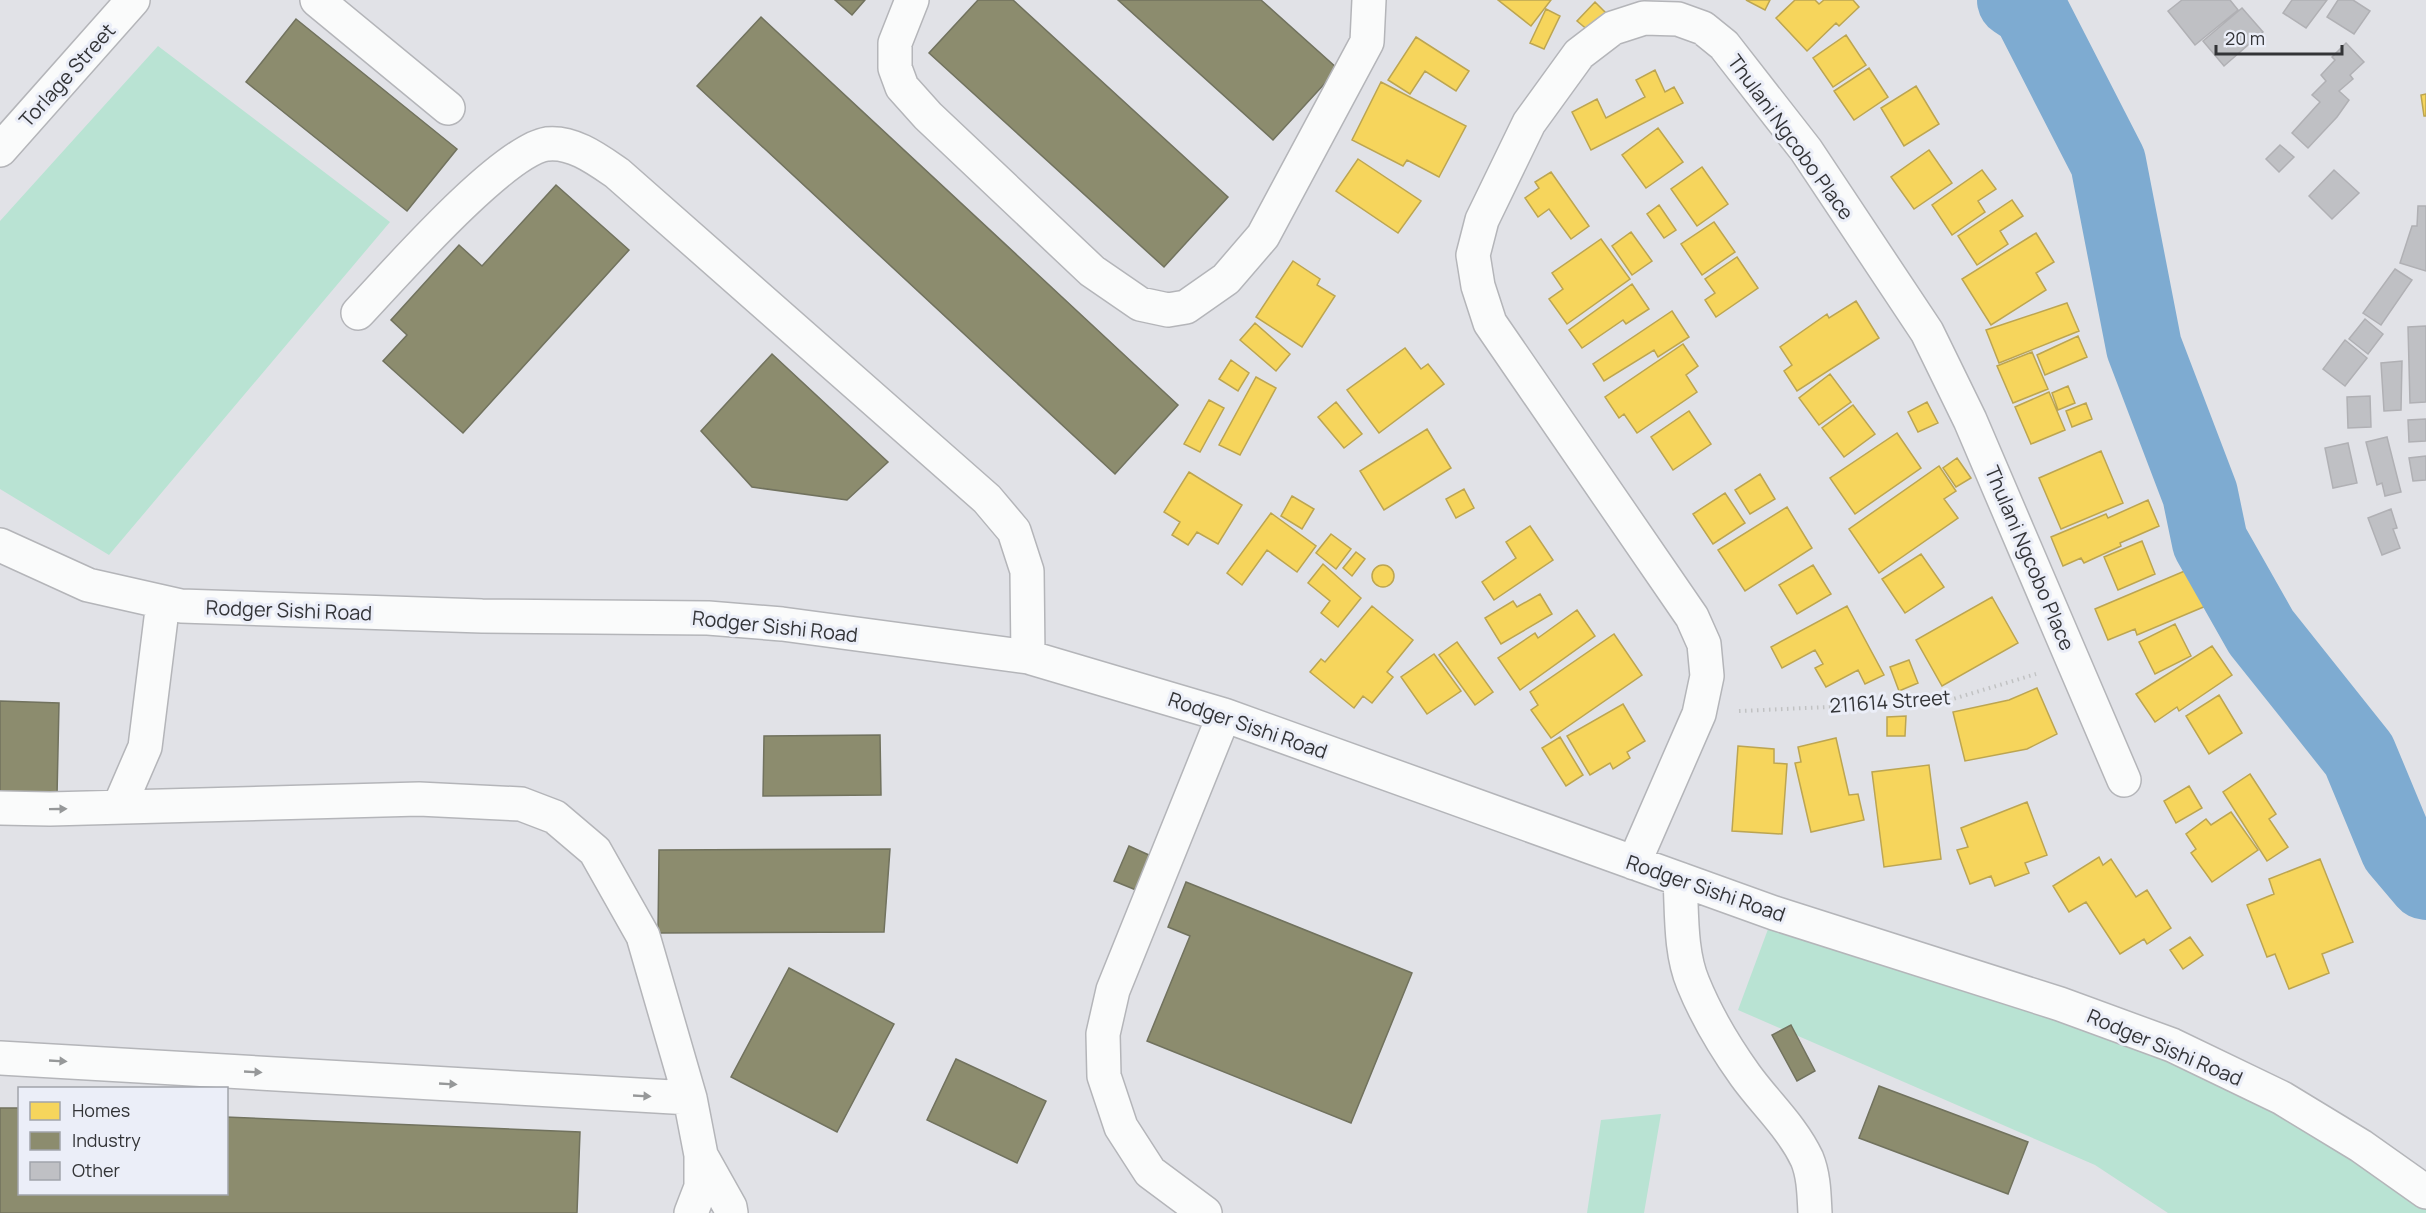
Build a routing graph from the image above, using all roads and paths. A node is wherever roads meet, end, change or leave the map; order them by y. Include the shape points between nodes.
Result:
1 (317, 0) edge
2 (912, 0) edge
3 (1369, 0) edge
4 (124, 4) edge
5 (448, 108) dead end
6 (0, 150) edge
7 (358, 313) dead end
8 (0, 545) edge
9 (163, 602) junction
10 (1028, 657) junction
11 (2075, 663) junction
12 (1699, 714) junction
13 (1224, 715) junction
14 (2124, 780) dead end
15 (119, 807) junction
16 (0, 808) edge
17 (1634, 863) junction
18 (1680, 879) junction
19 (0, 1058) edge
20 (690, 1098) junction
21 (701, 1155) junction
22 (2426, 1192) edge
23 (691, 1213) edge
24 (731, 1213) edge
25 (1205, 1213) edge
26 (1815, 1213) edge

1 - 5 street
2 - 3 street via 895,44 895,68 902,87 1092,271 1140,304 1168,310 1186,307 1226,279 1263,236 1367,42
4 - 6 street, Torlage Street
7 - 10 street via 440,226 520,154 548,144 584,151 617,174 987,499 1014,531 1027,572
8 - 9 street, Rodger Sishi Road via 88,585
9 - 10 street, Rodger Sishi Road via 181,606 482,616 708,618 818,628
9 - 15 street via 145,747
10 - 13 street, Rodger Sishi Road
11 - 12 path, 211614 Street via 1943,702
11 - 12 street, Thulani Ngcobo Place via 1970,420 1927,332 1812,160 1724,45 1703,28 1678,19 1644,18 1613,28 1579,54 1529,123 1482,220 1473,255 1490,323 1692,617 1704,644 1707,676
11 - 14 street, Thulani Ngcobo Place
12 - 17 street, Thulani Ngcobo Place
13 - 17 street, Rodger Sishi Road
13 - 25 street via 1113,990 1103,1034 1104,1076 1121,1127 1150,1172
16 -> 15 street
15 - 20 street via 419,799 521,804 555,817 595,851 643,936
17 - 18 street, Rodger Sishi Road
18 - 22 street, Rodger Sishi Road via 2060,1004 2172,1045 2282,1098
18 - 26 street via 1684,948 1692,981 1745,1075 1783,1121 1807,1159 1814,1181
19 -> 20 street
20 - 21 street
21 - 23 street via 701,1187
21 - 24 street

